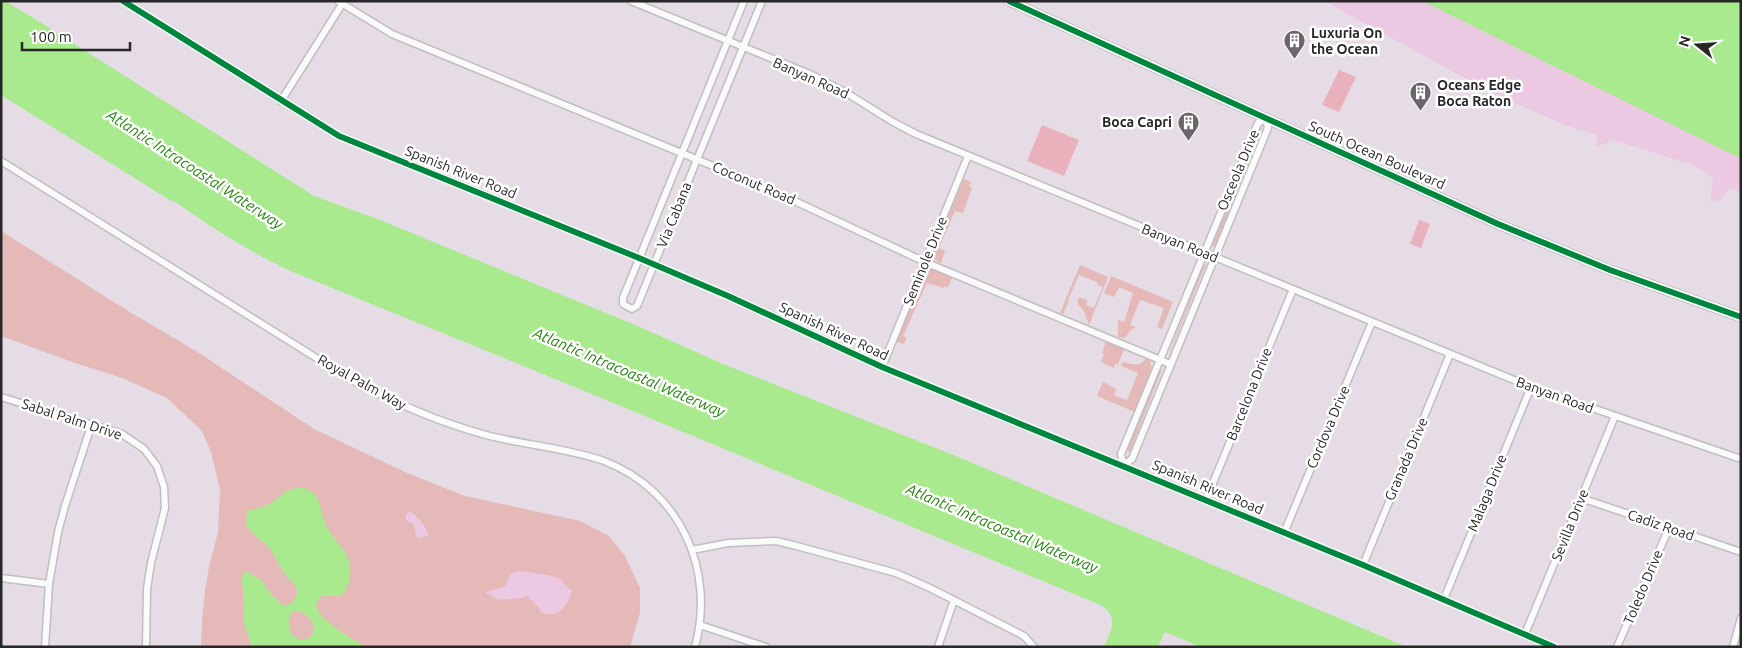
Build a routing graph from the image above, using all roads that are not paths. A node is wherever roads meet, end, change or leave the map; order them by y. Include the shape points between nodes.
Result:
1 (123, 1) edge
2 (631, 1) edge
3 (744, 1) edge
4 (762, 1) edge
5 (1009, 1) edge
6 (341, 2) edge
7 (728, 41) junction
8 (743, 48) junction
9 (281, 100) junction
10 (1266, 118) junction
11 (682, 153) junction
12 (968, 156) junction
13 (697, 159) junction
14 (1, 161) edge
15 (1204, 253) junction
16 (1214, 257) junction
17 (639, 258) junction
18 (925, 262) junction
19 (654, 265) junction
20 (1292, 289) junction
21 (1741, 317) edge
22 (1372, 322) junction
23 (1450, 354) junction
24 (1160, 360) junction
25 (1170, 364) junction
26 (882, 367) junction
27 (1530, 388) junction
28 (1, 397) edge
29 (1615, 416) junction
30 (92, 423) junction
31 (1741, 459) edge
32 (1123, 465) junction
33 (1581, 498) junction
34 (1206, 500) junction
35 (1669, 528) junction
36 (1284, 533) junction
37 (692, 550) junction
38 (1741, 552) edge
39 (1363, 565) junction
40 (1, 578) edge
41 (49, 584) junction
42 (1444, 599) junction
43 (954, 600) junction
44 (1741, 618) edge
45 (700, 625) junction
46 (1525, 634) junction
47 (45, 647) edge
48 (146, 647) edge
49 (695, 647) edge
50 (766, 647) edge
51 (938, 647) edge
52 (1034, 647) edge
53 (1554, 647) edge
54 (1617, 647) edge
55 (1733, 647) edge

1 - 9 street, Spanish River Road
2 - 7 street, Banyan Road
3 - 7 street, Via Cabana
4 - 8 street, Via Cabana
5 - 10 main road, South Ocean Boulevard
6 - 9 street
6 - 11 street, Coconut Road via 392,34
7 - 8 street, Banyan Road
7 - 11 street, Via Cabana
8 - 12 street, Banyan Road via 835,86 916,134
8 - 13 street, Via Cabana
9 - 17 street, Spanish River Road via 339,136
10 - 15 street, Osceola Drive via 1258,123
10 - 16 street, Osceola Drive via 1268,128
10 - 21 main road, South Ocean Boulevard via 1550,246
11 - 13 street, Coconut Road
11 - 17 street, Via Cabana
12 - 15 street, Banyan Road
12 - 18 street, Seminole Drive
13 - 18 street, Coconut Road
13 - 19 street, Via Cabana
14 - 37 street, Royal Palm Way via 376,393 458,426 612,464 657,495 682,526
15 - 16 street, Banyan Road
15 - 24 street, Osceola Drive
16 - 20 street, Banyan Road
16 - 25 street, Osceola Drive
17 - 19 street, Spanish River Road
17 - 19 street, Via Cabana via 623,298 623,304 629,309 637,306
18 - 24 street, Coconut Road
18 - 26 street, Seminole Drive
19 - 26 street, Spanish River Road
20 - 22 street, Banyan Road
20 - 34 street, Barcelona Drive
22 - 23 street, Banyan Road
22 - 36 street, Cordova Drive
23 - 27 street, Banyan Road
23 - 39 street, Granada Drive
24 - 25 street, Coconut Road
24 - 32 street, Osceola Drive via 1121,454
25 - 32 street, Osceola Drive via 1132,459
26 - 32 street, Spanish River Road
27 - 29 street, Banyan Road
27 - 42 street, Malaga Drive
28 - 30 street, Sabal Palm Drive
29 - 31 street, Banyan Road
29 - 33 street, Sevilla Drive
30 - 41 street via 64,506
30 - 48 street, Sabal Palm Drive via 122,434 139,445 157,466 164,487 164,514 147,590
32 - 34 street, Spanish River Road
33 - 35 street, Cadiz Road
33 - 46 street, Sevilla Drive
34 - 36 street, Spanish River Road
35 - 38 street, Cadiz Road
35 - 54 street, Toledo Drive
36 - 39 street, Spanish River Road
37 - 43 street via 761,541 792,544 896,573
37 - 45 street, Royal Palm Way via 702,594
39 - 42 street, Spanish River Road
40 - 41 street
41 - 47 street
42 - 46 street, Spanish River Road
43 - 51 street
43 - 52 street via 1024,636
44 - 55 street
45 - 49 street, Royal Palm Way
45 - 50 street
46 - 53 street, Spanish River Road

